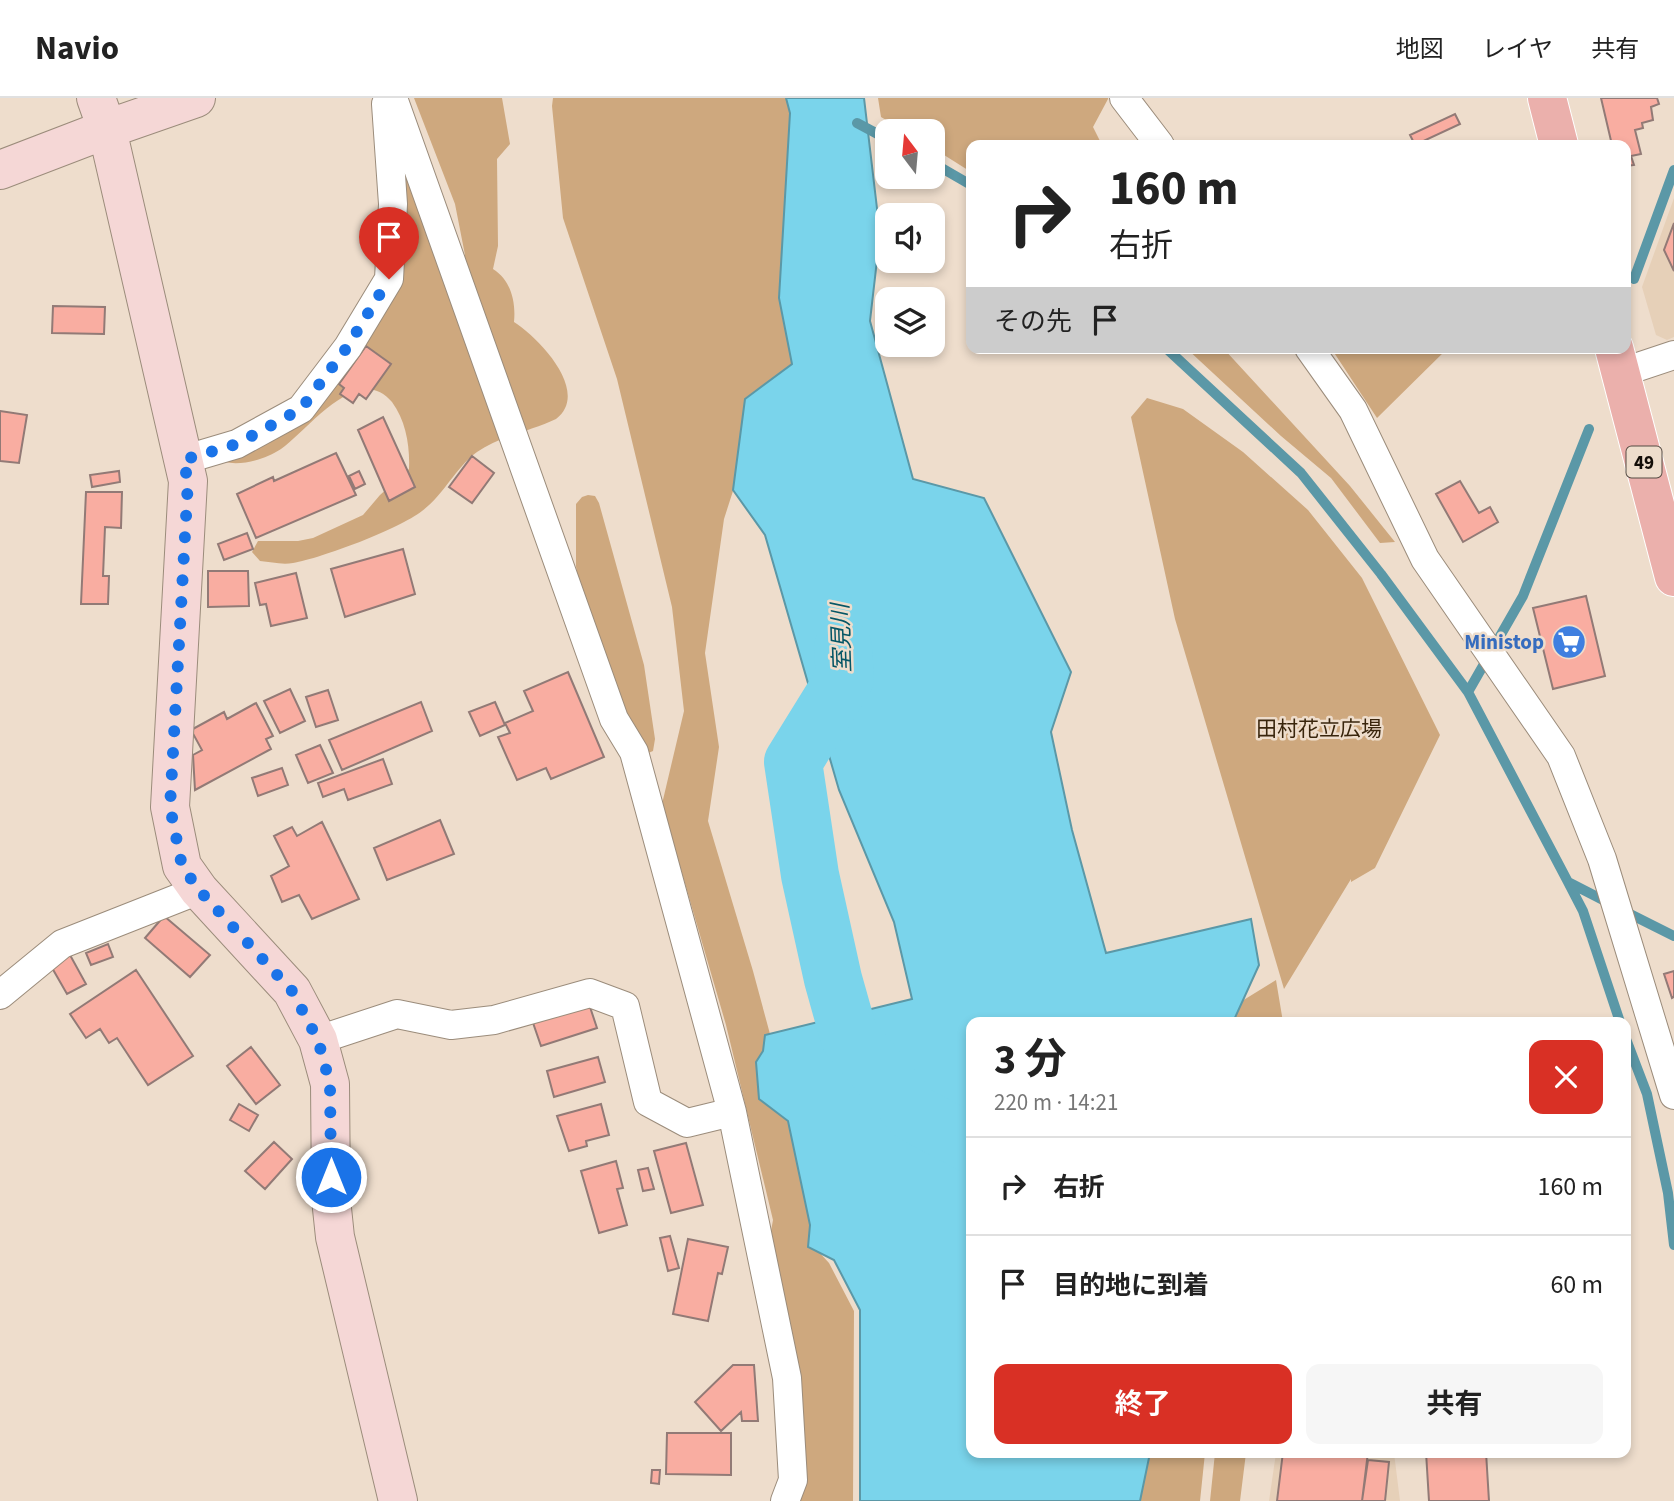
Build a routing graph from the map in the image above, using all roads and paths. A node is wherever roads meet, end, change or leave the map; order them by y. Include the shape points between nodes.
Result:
1 (196, 98) edge
2 (386, 98) edge
3 (393, 98) edge
4 (1124, 98) edge
5 (1546, 98) edge
6 (102, 113) edge
7 (1156, 140) edge
8 (1558, 140) edge
9 (0, 170) edge
10 (1313, 354) edge
11 (1674, 355) edge
12 (1617, 361) edge
13 (183, 460) junction
14 (1674, 576) edge
15 (199, 890) junction
16 (0, 995) edge
17 (318, 1040) junction
18 (1674, 1095) edge
19 (732, 1112) junction
20 (398, 1501) edge
21 (785, 1501) edge

1 - 6 street
2 - 13 street via 393,204 389,279 348,346 301,409 237,444
3 - 19 street via 614,719 634,752
4 - 7 street
5 - 8 main road
6 - 9 street
6 - 13 street
10 - 18 street via 1353,410 1425,559 1561,756 1602,859
11 - 12 street
12 - 14 main road, 49
13 - 15 street via 188,481 170,807 182,866
15 - 16 street via 62,944
15 - 17 street via 292,991
17 - 19 street via 397,1014 451,1026 494,1020 590,993 625,1006 648,1102 687,1123
17 - 20 street via 330,1084 335,1237
19 - 21 street via 787,1378 793,1480

